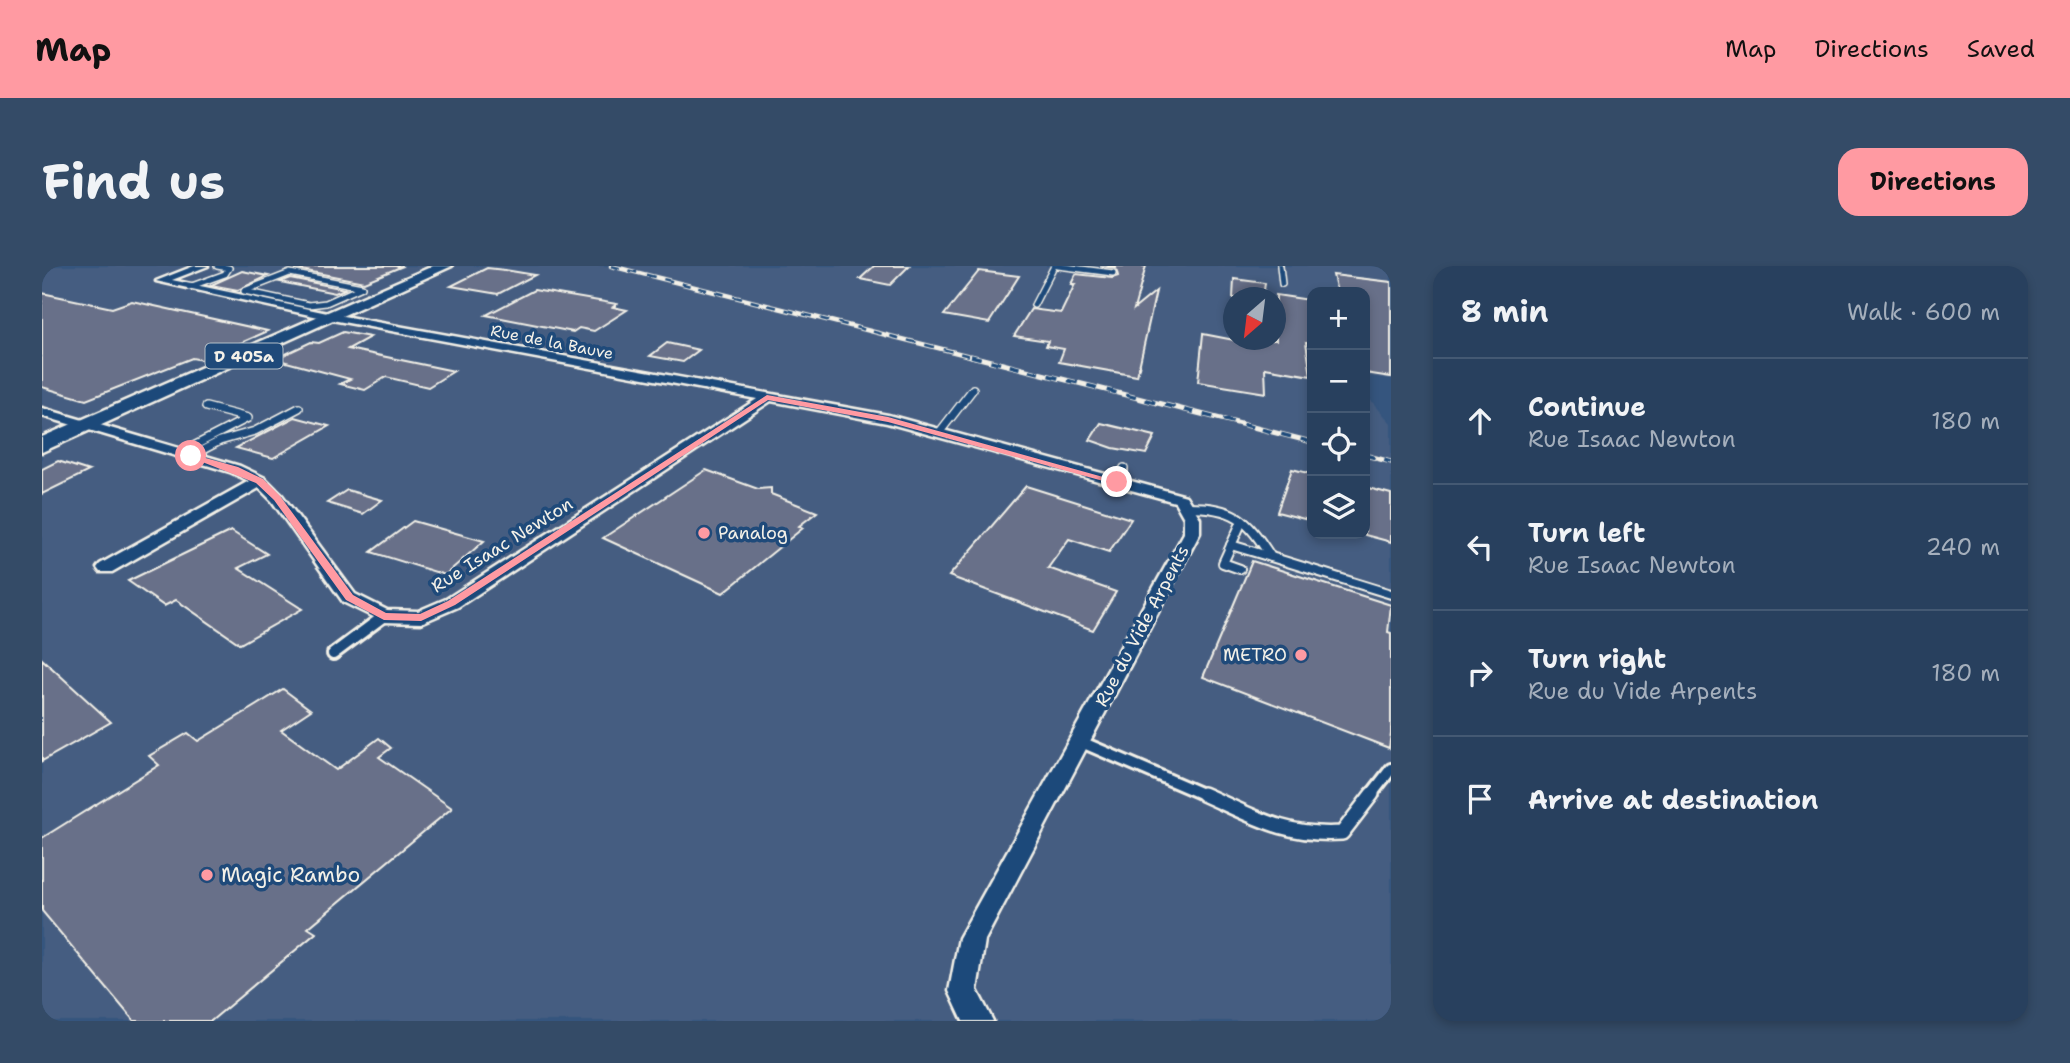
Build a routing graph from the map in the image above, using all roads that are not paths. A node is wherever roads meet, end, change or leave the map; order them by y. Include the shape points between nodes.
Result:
1 (203, 266) edge
2 (217, 266) edge
3 (445, 266) edge
4 (1056, 266) edge
5 (1280, 266) edge
6 (1113, 273) dead end
7 (1282, 284) dead end
8 (189, 287) junction
9 (269, 297) junction
10 (258, 301) junction
11 (1034, 305) dead end
12 (332, 317) junction
13 (973, 389) dead end
14 (767, 398) junction
15 (206, 407) dead end
16 (299, 408) dead end
17 (42, 412) edge
18 (87, 425) junction
19 (939, 433) junction
20 (42, 445) edge
21 (186, 455) junction
22 (260, 481) junction
23 (1186, 507) junction
24 (1242, 522) junction
25 (1231, 545) junction
26 (1271, 557) junction
27 (106, 568) dead end
28 (1240, 569) dead end
29 (1391, 594) edge
30 (384, 616) junction
31 (333, 654) dead end
32 (1079, 741) junction
33 (1391, 769) edge
34 (978, 1021) edge

1 - 8 street, Rue de la Bauve via 161,281
2 - 8 lane via 229,268 225,274
3 - 12 main road, D 405a
4 - 6 lane
4 - 11 lane
5 - 7 lane
8 - 10 street, Rue de la Bauve
9 - 9 lane via 309,305 326,303 362,287 290,273 244,291
9 - 10 lane
10 - 12 street, Rue de la Bauve
12 - 14 street, Rue de la Bauve
12 - 18 main road, D 405a
13 - 19 lane
14 - 19 street via 888,419
14 - 30 street, Rue Isaac Newton via 452,603 421,617
15 - 21 lane via 248,418
16 - 21 lane via 255,431
17 - 18 street, Rue Isaac Newton
18 - 20 main road, D 405a
18 - 21 street, Rue Isaac Newton
19 - 23 street via 1121,475 1181,499
21 - 22 street, Rue Isaac Newton
22 - 27 street
22 - 30 street, Rue Isaac Newton via 349,598
23 - 24 lane via 1209,507 1231,513
23 - 32 street, Rue du Vide Arpents via 1192,517 1192,533
24 - 25 lane
24 - 26 lane via 1251,526
25 - 26 lane
25 - 28 lane via 1223,563
26 - 29 lane
30 - 31 lane
32 - 33 lane via 1281,828 1312,835 1342,833
32 - 34 street, Rue du Vide Arpents via 972,938 963,991

